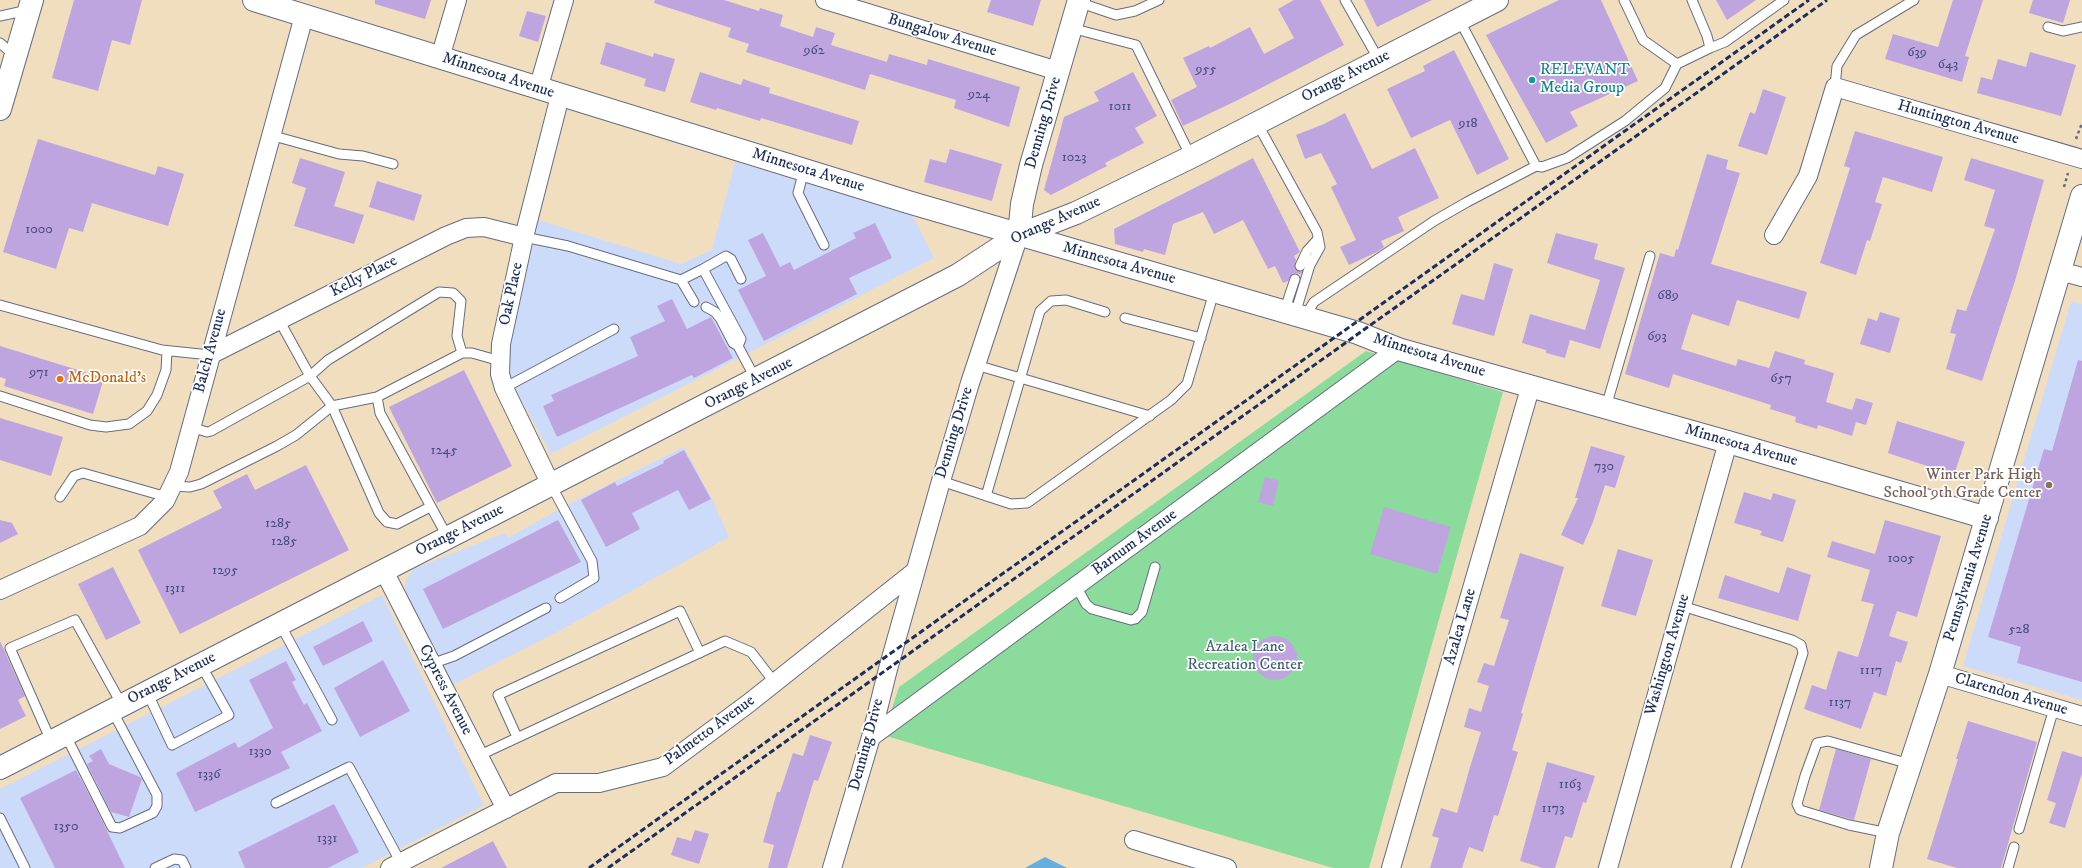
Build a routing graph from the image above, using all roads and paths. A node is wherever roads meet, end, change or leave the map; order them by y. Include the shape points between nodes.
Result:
1 (256, 0) edge
2 (457, 0) edge
3 (564, 0) edge
4 (825, 0) edge
5 (1159, 0) edge
6 (1345, 0) edge
7 (1624, 0) edge
8 (1692, 0) edge
9 (1784, 0) edge
10 (1914, 0) edge
11 (1078, 1) edge
12 (1484, 3) edge
13 (30, 5) edge
14 (0, 16) edge
15 (304, 16) junction
16 (1459, 19) junction
17 (2048, 27) dead end
18 (2082, 27) edge
19 (1071, 28) junction
20 (1710, 48) junction
21 (8, 50) edge
22 (440, 58) junction
23 (1379, 60) junction
24 (1677, 64) junction
25 (1058, 71) junction
26 (1834, 87) junction
27 (538, 89) junction
28 (560, 96) junction
29 (0, 109) edge
30 (1257, 123) junction
31 (270, 135) junction
32 (1191, 157) junction
33 (2082, 159) edge
34 (393, 164) dead end
35 (1536, 166) junction
36 (804, 170) junction
37 (2082, 196) edge
38 (1019, 235) junction
39 (1774, 235) dead end
40 (524, 237) junction
41 (1318, 239) junction
42 (824, 245) dead end
43 (1650, 256) dead end
44 (1300, 266) dead end
45 (703, 268) junction
46 (2060, 271) junction
47 (2082, 277) edge
48 (741, 278) dead end
49 (1296, 279) dead end
50 (681, 280) junction
51 (1214, 292) junction
52 (694, 302) dead end
53 (0, 305) edge
54 (706, 307) dead end
55 (1105, 312) dead end
56 (1294, 315) junction
57 (1125, 318) dead end
58 (279, 320) junction
59 (614, 329) dead end
60 (1200, 338) junction
61 (738, 346) junction
62 (1398, 349) junction
63 (167, 351) junction
64 (462, 353) junction
65 (210, 355) junction
66 (500, 361) junction
67 (976, 365) junction
68 (310, 376) junction
69 (1021, 378) junction
70 (756, 380) junction
71 (1531, 385) junction
72 (504, 388) junction
73 (0, 396) edge
74 (377, 397) junction
75 (332, 406) junction
76 (1606, 407) junction
77 (1150, 416) junction
78 (191, 427) junction
79 (1728, 442) junction
80 (941, 481) junction
81 (551, 485) junction
82 (170, 491) junction
83 (986, 496) junction
84 (60, 497) dead end
85 (430, 507) junction
86 (1987, 518) junction
87 (448, 538) junction
88 (1155, 568) dead end
89 (384, 571) junction
90 (914, 572) junction
91 (1076, 586) junction
92 (0, 590) edge
93 (560, 598) dead end
94 (1682, 606) junction
95 (546, 608) dead end
96 (280, 624) junction
97 (700, 653) junction
98 (201, 664) junction
99 (431, 664) junction
100 (1940, 674) junction
101 (775, 683) junction
102 (147, 692) junction
103 (117, 708) junction
104 (2054, 708) junction
105 (2082, 716) edge
106 (332, 720) dead end
107 (517, 737) junction
108 (871, 737) junction
109 (58, 738) junction
110 (478, 756) junction
111 (1910, 764) junction
112 (0, 768) edge
113 (276, 803) dead end
114 (506, 809) junction
115 (0, 818) edge
116 (2019, 830) dead end
117 (1888, 833) junction
118 (1134, 840) dead end
119 (2014, 847) dead end
120 (396, 865) edge
121 (25, 868) edge
122 (155, 868) edge
123 (186, 868) edge
124 (832, 868) edge
125 (1227, 868) edge
126 (1391, 868) edge
127 (1608, 868) edge
128 (1736, 868) edge
129 (1880, 868) edge
130 (2008, 868) edge

1 - 15 street, Minnesota Avenue
2 - 22 street
3 - 27 street
4 - 25 street, Bungalow Avenue
5 - 11 lane via 1135,11 1116,15
6 - 23 lane
7 - 24 lane via 1643,40
8 - 20 lane via 1708,36
9 - 20 lane via 1725,42
10 - 26 lane via 1856,35 1837,66
11 - 19 street, Denning Drive
12 - 16 street, Orange Avenue
13 - 14 lane
13 - 21 street
15 - 22 street, Minnesota Avenue
15 - 31 street, Balch Avenue
16 - 23 street, Orange Avenue
16 - 35 lane
17 - 18 lane via 2063,31
19 - 25 street, Denning Drive
19 - 32 lane via 1136,45
20 - 24 lane
21 - 29 street
22 - 27 street, Minnesota Avenue
23 - 30 street, Orange Avenue
24 - 35 lane via 1665,88 1625,121 1568,158
25 - 38 street, Denning Drive via 1022,204
26 - 33 street, Huntington Avenue
26 - 39 street via 1808,176
27 - 28 street, Minnesota Avenue
28 - 36 street, Minnesota Avenue
28 - 40 street, Oak Place
30 - 32 street, Orange Avenue
30 - 41 lane via 1317,232
31 - 34 lane via 339,154 363,156
31 - 65 street, Balch Avenue
32 - 38 street, Orange Avenue via 1076,213
35 - 56 lane via 1434,222
36 - 38 street, Minnesota Avenue
36 - 42 lane via 798,193
37 - 46 street, Pennsylvania Avenue
38 - 51 street, Minnesota Avenue
38 - 67 street, Denning Drive
38 - 70 street, Orange Avenue via 958,275
40 - 50 lane via 568,246
40 - 58 street, Kelly Place via 484,227 466,228
40 - 66 street, Oak Place via 501,344
41 - 44 lane via 1307,251
41 - 56 lane via 1320,247 1310,265
43 - 76 lane
45 - 48 lane via 726,256 731,259
45 - 50 lane
45 - 61 lane via 741,339
46 - 47 street
46 - 86 street, Pennsylvania Avenue
49 - 56 lane
50 - 52 lane
51 - 56 street, Minnesota Avenue
51 - 60 lane
53 - 63 lane
54 - 61 lane via 720,318 733,343
55 - 69 lane via 1066,300 1051,301 1040,311
56 - 62 street, Minnesota Avenue
57 - 60 lane
58 - 65 street, Kelly Place
58 - 68 lane
59 - 72 lane
60 - 77 lane via 1187,384
61 - 70 lane
62 - 71 street, Minnesota Avenue
62 - 91 street, Barnum Avenue
63 - 65 lane
63 - 73 lane via 166,370 157,395 147,411 129,424 106,427 90,425
64 - 66 lane via 472,353
64 - 68 lane via 457,336 461,301 453,293 439,292 328,360
64 - 74 lane
65 - 78 street, Balch Avenue
66 - 72 street, Oak Place
67 - 69 lane
67 - 80 street, Denning Drive
68 - 75 lane
68 - 78 lane via 211,431
69 - 77 lane
69 - 83 lane
70 - 81 street, Orange Avenue
71 - 76 street, Minnesota Avenue
71 - 126 street, Azalea Lane
72 - 81 street, Oak Place
74 - 75 lane
74 - 85 lane via 380,413
75 - 82 lane via 296,436 277,446 201,484
75 - 85 lane via 379,513 387,522 396,524
76 - 79 street, Minnesota Avenue
77 - 83 lane via 1027,503 1011,504
78 - 82 street, Balch Avenue via 179,472
79 - 86 street, Minnesota Avenue
79 - 94 street, Washington Avenue
80 - 83 lane
80 - 90 street, Denning Drive
81 - 87 street, Orange Avenue
81 - 93 lane via 592,561 594,578
82 - 84 lane via 83,473 74,476
82 - 92 street, Balch Avenue via 166,501 140,526
85 - 87 lane
86 - 100 street, Pennsylvania Avenue
87 - 89 street, Orange Avenue
88 - 91 lane via 1142,612 1131,620 1092,609 1086,604
89 - 96 street, Orange Avenue
89 - 99 street, Cypress Avenue
90 - 101 street, Palmetto Avenue
90 - 108 street, Denning Drive
91 - 108 street, Barnum Avenue
94 - 127 street, Washington Avenue
94 - 128 lane via 1792,640 1801,646 1803,653
95 - 99 lane via 454,656
96 - 98 street, Orange Avenue
96 - 106 lane
97 - 101 lane via 725,641 751,652
97 - 107 lane
97 - 107 lane via 680,611 498,695
98 - 102 street, Orange Avenue
98 - 102 lane via 229,715 172,745
99 - 110 street, Cypress Avenue
100 - 104 street, Clarendon Avenue
100 - 111 street, Pennsylvania Avenue
101 - 114 street, Palmetto Avenue via 663,767 599,783 556,783
102 - 103 street, Orange Avenue
103 - 109 street, Orange Avenue
103 - 109 lane via 157,795 154,813 120,828 112,826
103 - 109 lane via 75,620 10,648
104 - 105 street, Clarendon Avenue
104 - 116 lane
107 - 110 lane
108 - 124 street, Denning Drive
109 - 112 street, Orange Avenue
110 - 114 street, Cypress Avenue
111 - 117 street, Pennsylvania Avenue
111 - 117 lane via 1828,741 1817,743 1804,776 1797,804 1800,810 1849,825
113 - 120 lane via 349,767
114 - 120 street, Palmetto Avenue
115 - 121 lane
117 - 129 street, Pennsylvania Avenue
118 - 125 street
119 - 130 lane
122 - 123 lane via 174,859 182,860

